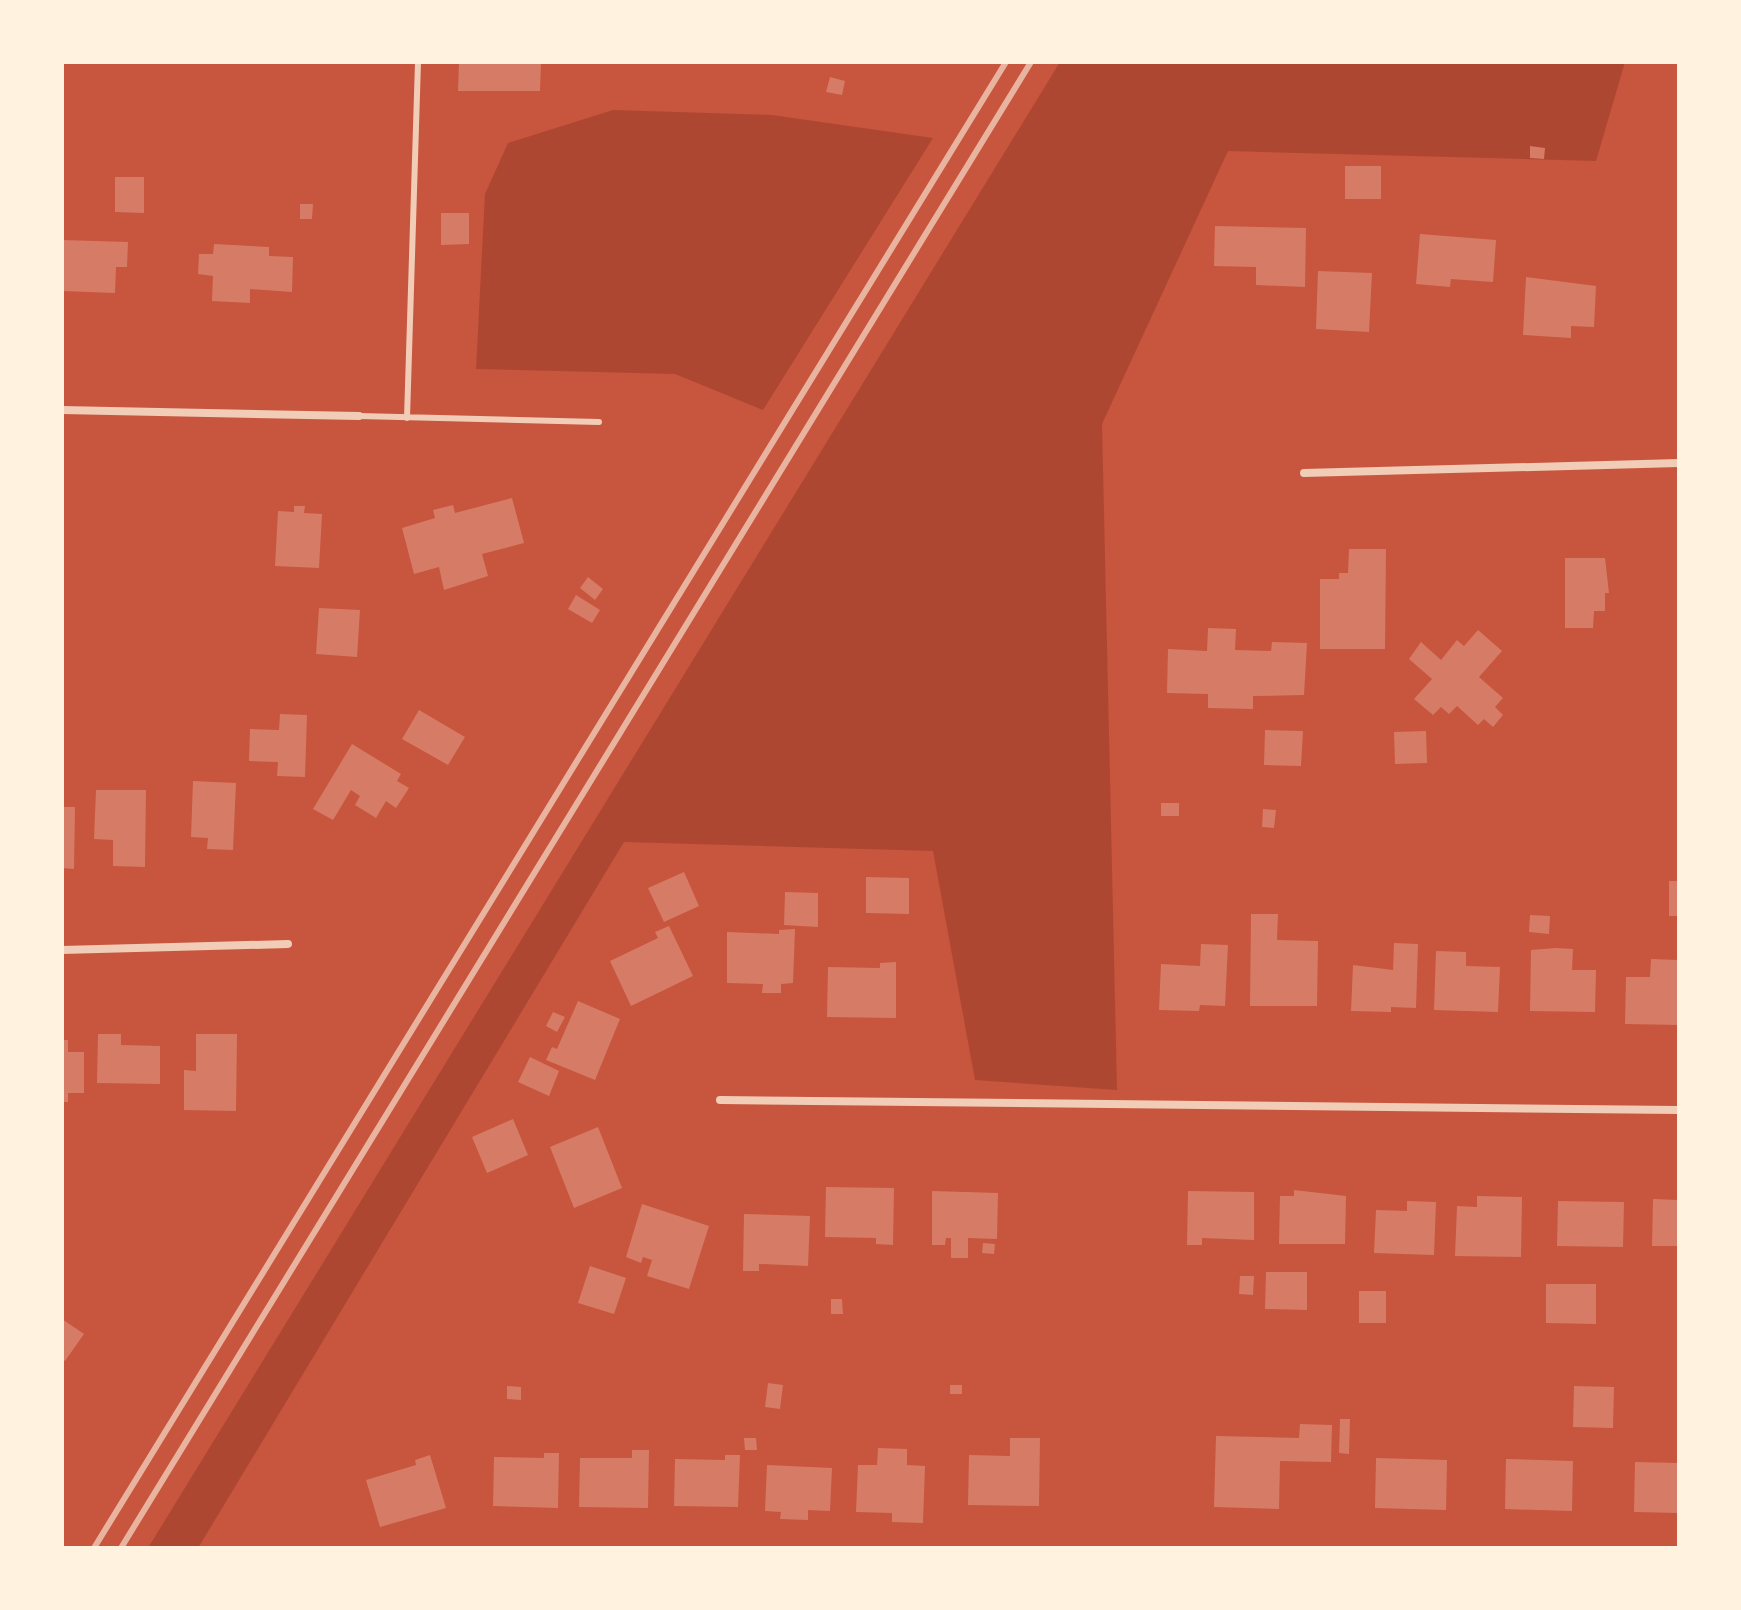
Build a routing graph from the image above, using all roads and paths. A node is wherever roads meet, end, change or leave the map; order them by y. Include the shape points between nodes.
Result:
1 (418, 62) edge
2 (62, 410) edge
3 (359, 416) joint
4 (407, 418) junction
5 (599, 422) dead end
6 (1679, 463) edge
7 (1304, 473) dead end
8 (288, 944) dead end
9 (62, 950) edge
10 (720, 1100) dead end
11 (1679, 1110) edge

1 - 4 lane
2 - 3 street
3 - 4 lane
4 - 5 lane
6 - 7 street
8 - 9 street
10 - 11 street

